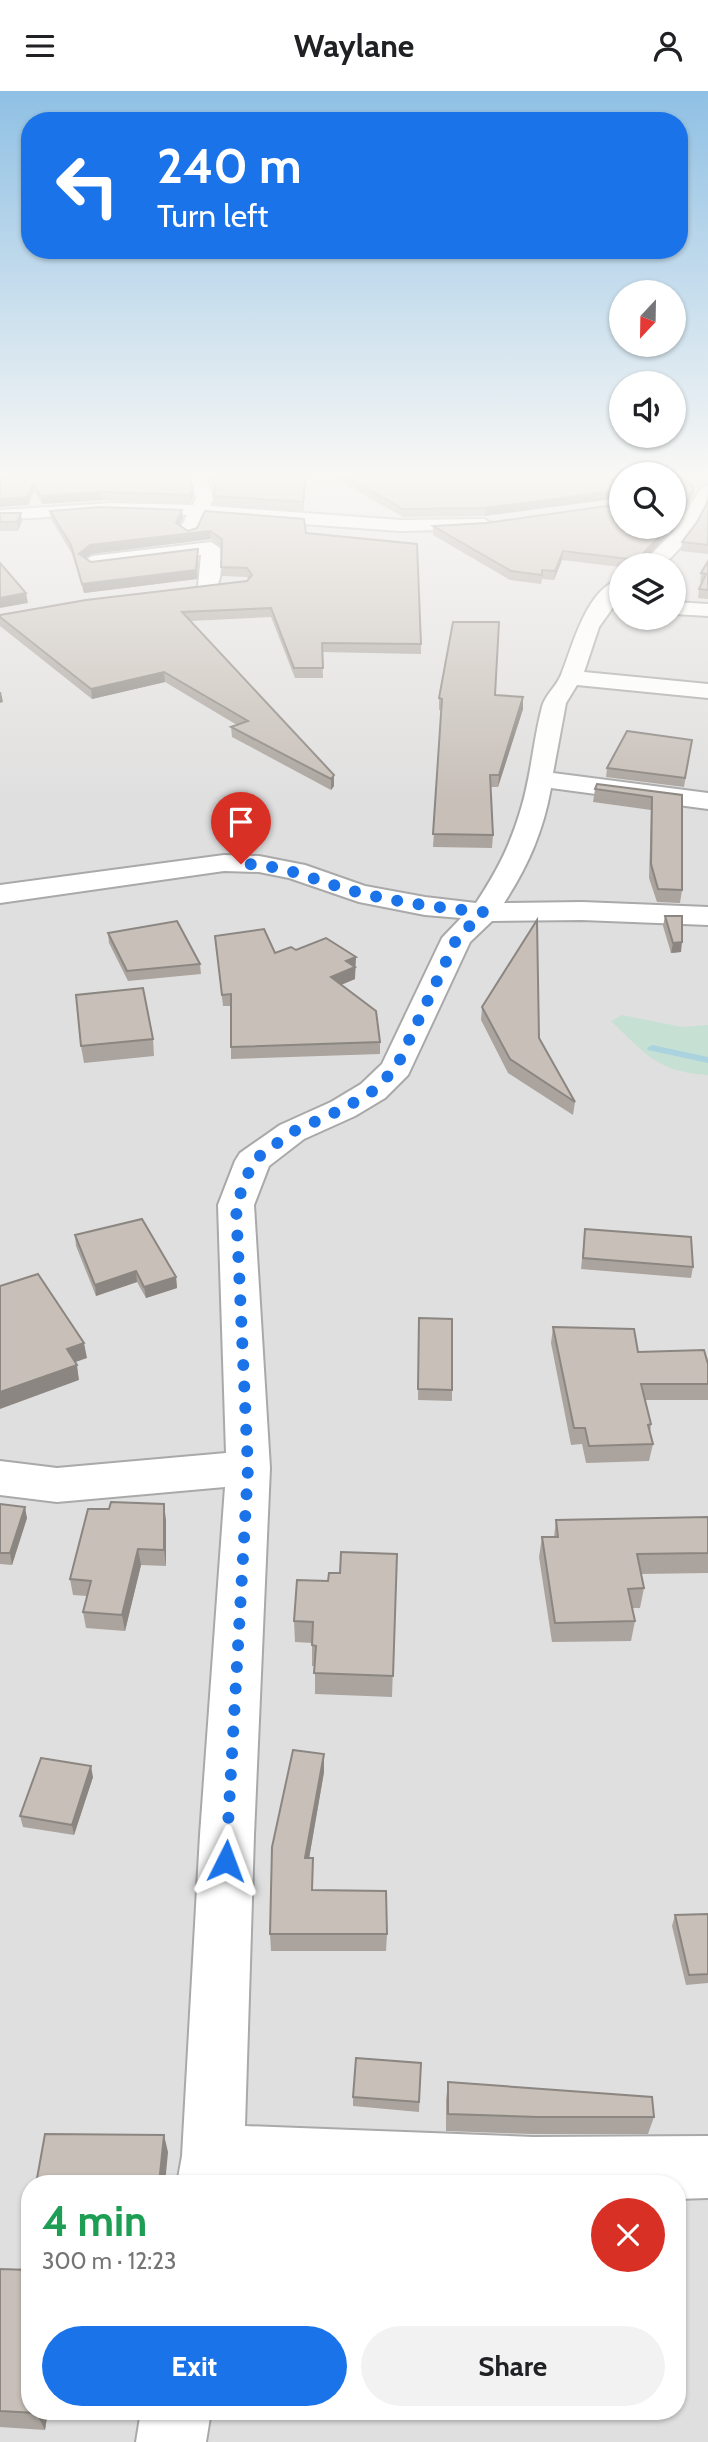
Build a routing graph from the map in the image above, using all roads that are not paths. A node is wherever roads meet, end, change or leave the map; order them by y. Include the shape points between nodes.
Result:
1 (204, 582) edge
2 (229, 585) edge
3 (609, 604) edge
4 (686, 609) edge
5 (708, 610) edge
6 (571, 678) junction
7 (708, 691) edge
8 (542, 779) junction
9 (708, 801) edge
10 (0, 894) edge
11 (484, 912) junction
12 (708, 916) edge
13 (248, 1468) junction
14 (0, 1478) edge
15 (708, 2167) edge
16 (211, 2170) edge
17 (175, 2420) edge
18 (171, 2442) edge

1 - 2 street via 200,588
3 - 6 street via 588,627
4 - 5 street
6 - 7 street
6 - 8 street via 554,703
8 - 9 street
8 - 11 street via 514,867
10 - 11 street via 224,863 259,864 359,893
11 - 12 street
11 - 13 street via 457,938 396,1068 373,1091 292,1132 253,1161 236,1205
13 - 14 street via 57,1485
13 - 16 street
15 - 16 street
17 - 18 street

